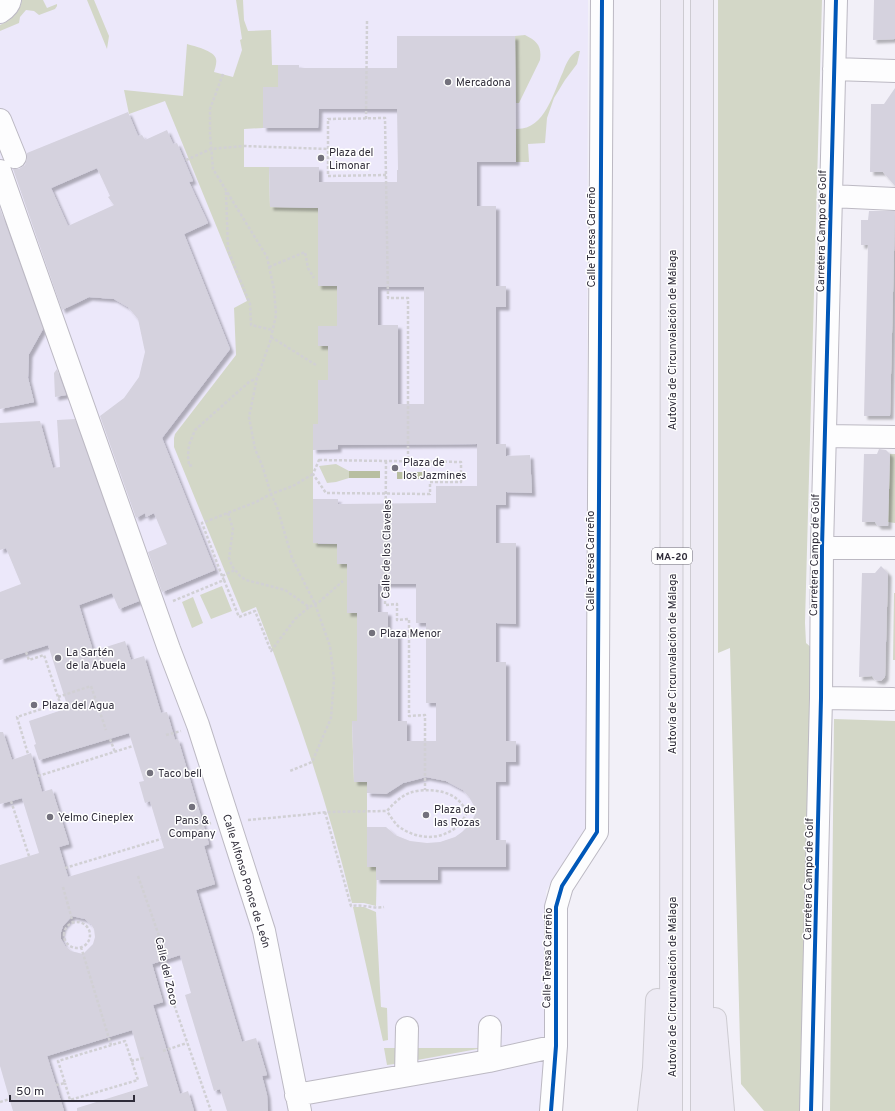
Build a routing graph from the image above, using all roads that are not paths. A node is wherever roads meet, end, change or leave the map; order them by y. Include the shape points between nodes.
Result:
1 (10, 0) edge
2 (602, 0) edge
3 (672, 0) edge
4 (702, 0) edge
5 (836, 0) edge
6 (0, 12) edge
7 (834, 69) junction
8 (895, 71) edge
9 (0, 120) edge
10 (8, 164) edge
11 (831, 196) junction
12 (895, 198) edge
13 (825, 436) junction
14 (895, 437) edge
15 (822, 548) junction
16 (895, 548) edge
17 (821, 698) junction
18 (893, 699) dead end
19 (672, 953) junction
20 (702, 972) junction
21 (490, 1027) dead end
22 (407, 1028) dead end
23 (556, 1046) junction
24 (489, 1061) junction
25 (406, 1075) junction
26 (298, 1103) edge
27 (551, 1111) edge
28 (649, 1111) edge
29 (672, 1111) edge
30 (702, 1111) edge
31 (723, 1111) edge
32 (811, 1111) edge

1 - 6 street
2 - 23 street, Calle Teresa Carreño via 597,832 562,886 556,907
3 - 19 highway, Autovía de Circunvalación de Málaga / MA-20
4 - 20 highway, MA-20
5 - 7 street, Carretera Campo de Golf
7 - 8 street
7 - 11 street, Carretera Campo de Golf
9 - 10 street, Calle Alfonso Ponce de León
10 - 26 street, Calle Alfonso Ponce de León via 166,642 198,725 220,823 264,931
11 - 12 street
11 - 13 street, Carretera Campo de Golf
13 - 14 street
13 - 15 street, Carretera Campo de Golf
15 - 16 street
15 - 17 street, Carretera Campo de Golf
17 - 18 street
17 - 32 street, Carretera Campo de Golf
19 - 28 highway via 658,992
19 - 29 highway, Autovía de Circunvalación de Málaga / MA-20
20 - 30 highway, MA-20
20 - 31 highway via 715,1016
21 - 24 street
22 - 25 street
23 - 24 street
23 - 27 street, Calle Teresa Carreño
24 - 25 street
25 - 26 street

